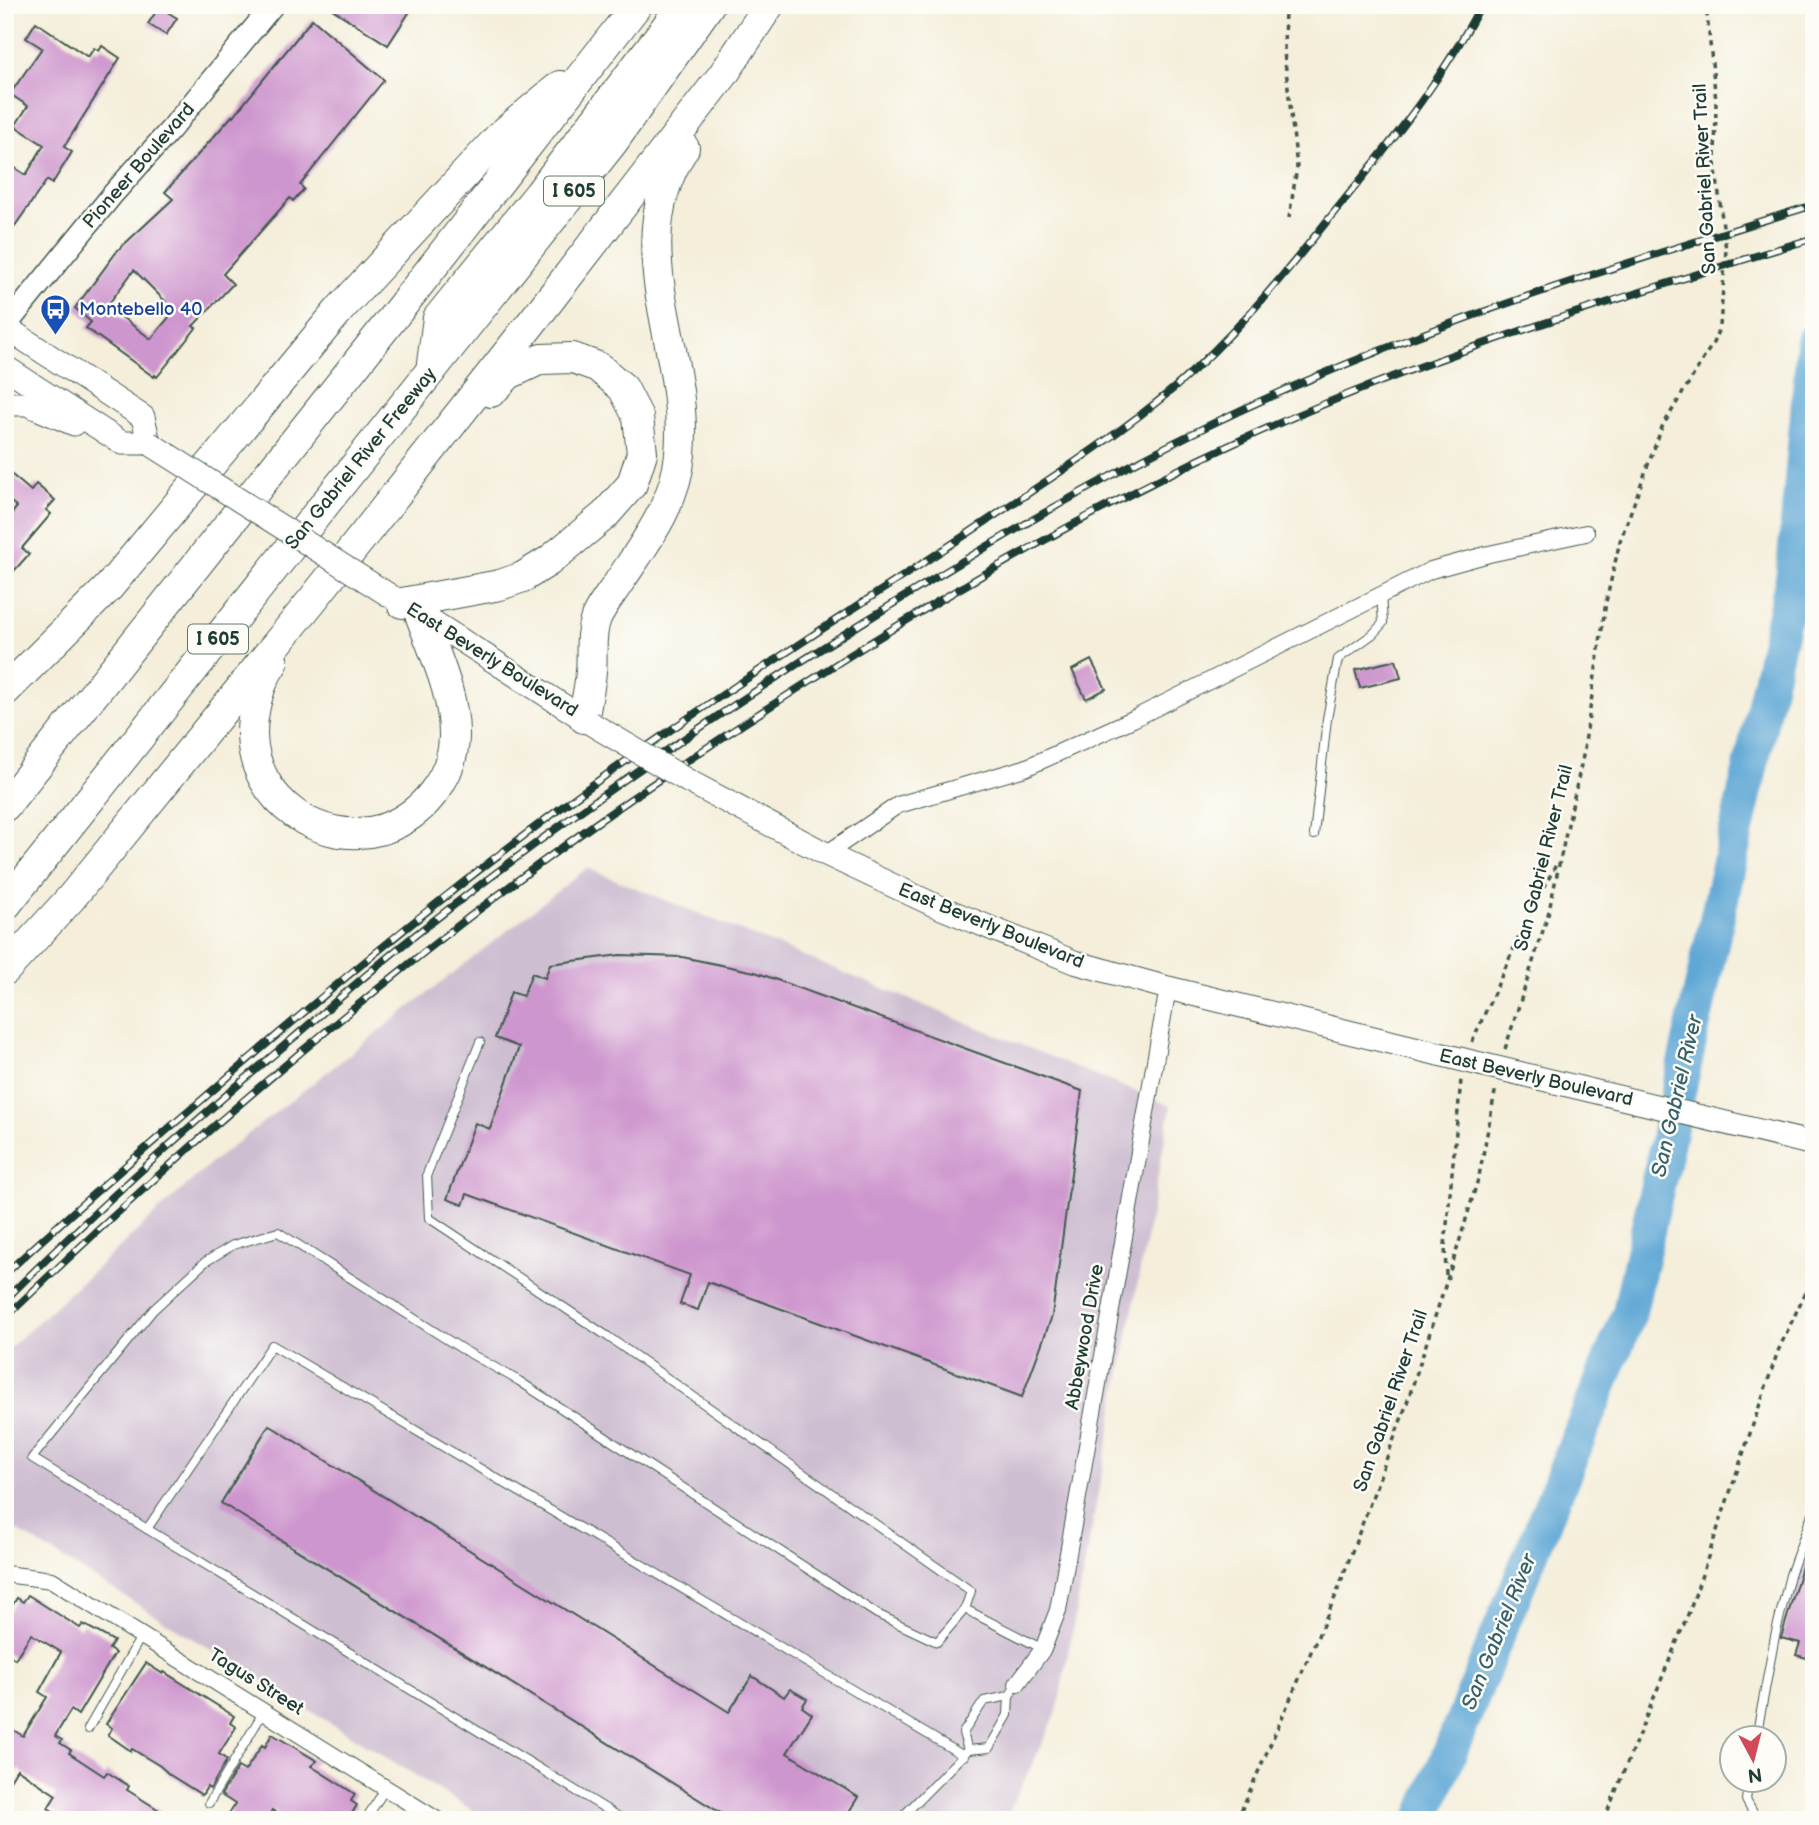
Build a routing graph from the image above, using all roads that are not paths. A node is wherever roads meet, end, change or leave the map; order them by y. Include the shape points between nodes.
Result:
1 (273, 5) edge
2 (637, 5) edge
3 (666, 5) edge
4 (683, 5) edge
5 (709, 5) edge
6 (769, 5) edge
7 (607, 46) junction
8 (723, 75) junction
9 (391, 320) junction
10 (5, 327) edge
11 (5, 367) edge
12 (431, 371) junction
13 (5, 404) edge
14 (101, 430) junction
15 (149, 443) junction
16 (419, 465) junction
17 (1586, 533) dead end
18 (1381, 596) junction
19 (314, 598) junction
20 (405, 605) junction
21 (5, 691) edge
22 (587, 720) junction
23 (5, 806) edge
24 (1314, 835) dead end
25 (826, 855) junction
26 (5, 906) edge
27 (5, 970) edge
28 (1168, 988) junction
29 (480, 1042) dead end
30 (1814, 1144) edge
31 (1814, 1517) edge
32 (147, 1529) junction
33 (5, 1574) edge
34 (965, 1609) junction
35 (142, 1635) junction
36 (1042, 1649) junction
37 (1013, 1690) junction
38 (264, 1711) junction
39 (1759, 1724) edge
40 (88, 1729) dead end
41 (966, 1753) junction
42 (386, 1788) junction
43 (1747, 1794) edge
44 (209, 1803) dead end
45 (365, 1820) edge
46 (437, 1820) edge
47 (624, 1820) edge
48 (899, 1820) edge
49 (1757, 1820) edge

1 - 10 street, Pioneer Boulevard
2 - 7 highway
3 - 9 highway via 617,74 427,312
4 - 12 highway via 438,318
5 - 12 highway, San Gabriel River Freeway / I 605 via 613,142
6 - 8 highway
7 - 9 highway
7 - 21 highway via 501,135 340,309 109,587
8 - 16 highway
8 - 22 highway via 672,165 659,203 655,237 681,422 680,457 668,501 648,540 597,617 591,639
9 - 23 highway
10 - 15 main road via 143,416
11 - 14 main road
12 - 26 highway, San Gabriel River Freeway / I 605
13 - 14 main road via 27,404 66,423
14 - 15 main road via 122,443
15 - 20 main road, East Beverly Boulevard, bridge
16 - 19 highway
16 - 20 highway via 509,374 541,359 573,358 598,367 623,388 638,417 642,453 632,484 605,515 549,561 500,585
17 - 18 street via 1431,570
18 - 24 lane via 1383,623 1339,659
18 - 25 street via 1025,768 898,805
19 - 20 highway via 259,692 252,747 261,778 283,806 306,821 356,832 383,829 412,814 436,792 450,764 454,739 447,688
19 - 27 highway via 71,898
20 - 22 main road, East Beverly Boulevard
22 - 25 main road, East Beverly Boulevard, bridge
25 - 28 main road, East Beverly Boulevard via 932,905 1074,962
28 - 30 main road, East Beverly Boulevard, bridge
28 - 36 street, Abbeywood Drive via 1058,1610
29 - 34 lane via 427,1174 429,1218 971,1591
31 - 39 lane via 1790,1575
32 - 34 lane via 32,1458 153,1310 205,1262 233,1245 278,1232 519,1381 877,1614 937,1642
32 - 41 lane via 272,1345
32 - 47 lane
33 - 35 street, Tagus Street via 52,1580
34 - 36 lane
35 - 38 street, Tagus Street
35 - 40 lane
36 - 37 street, Abbeywood Drive
37 - 41 lane via 1009,1715 989,1748
37 - 41 lane via 984,1701 963,1733
38 - 42 street, Tagus Street
38 - 44 lane
41 - 48 lane
42 - 45 lane
42 - 46 street, Tagus Street
43 - 49 lane

